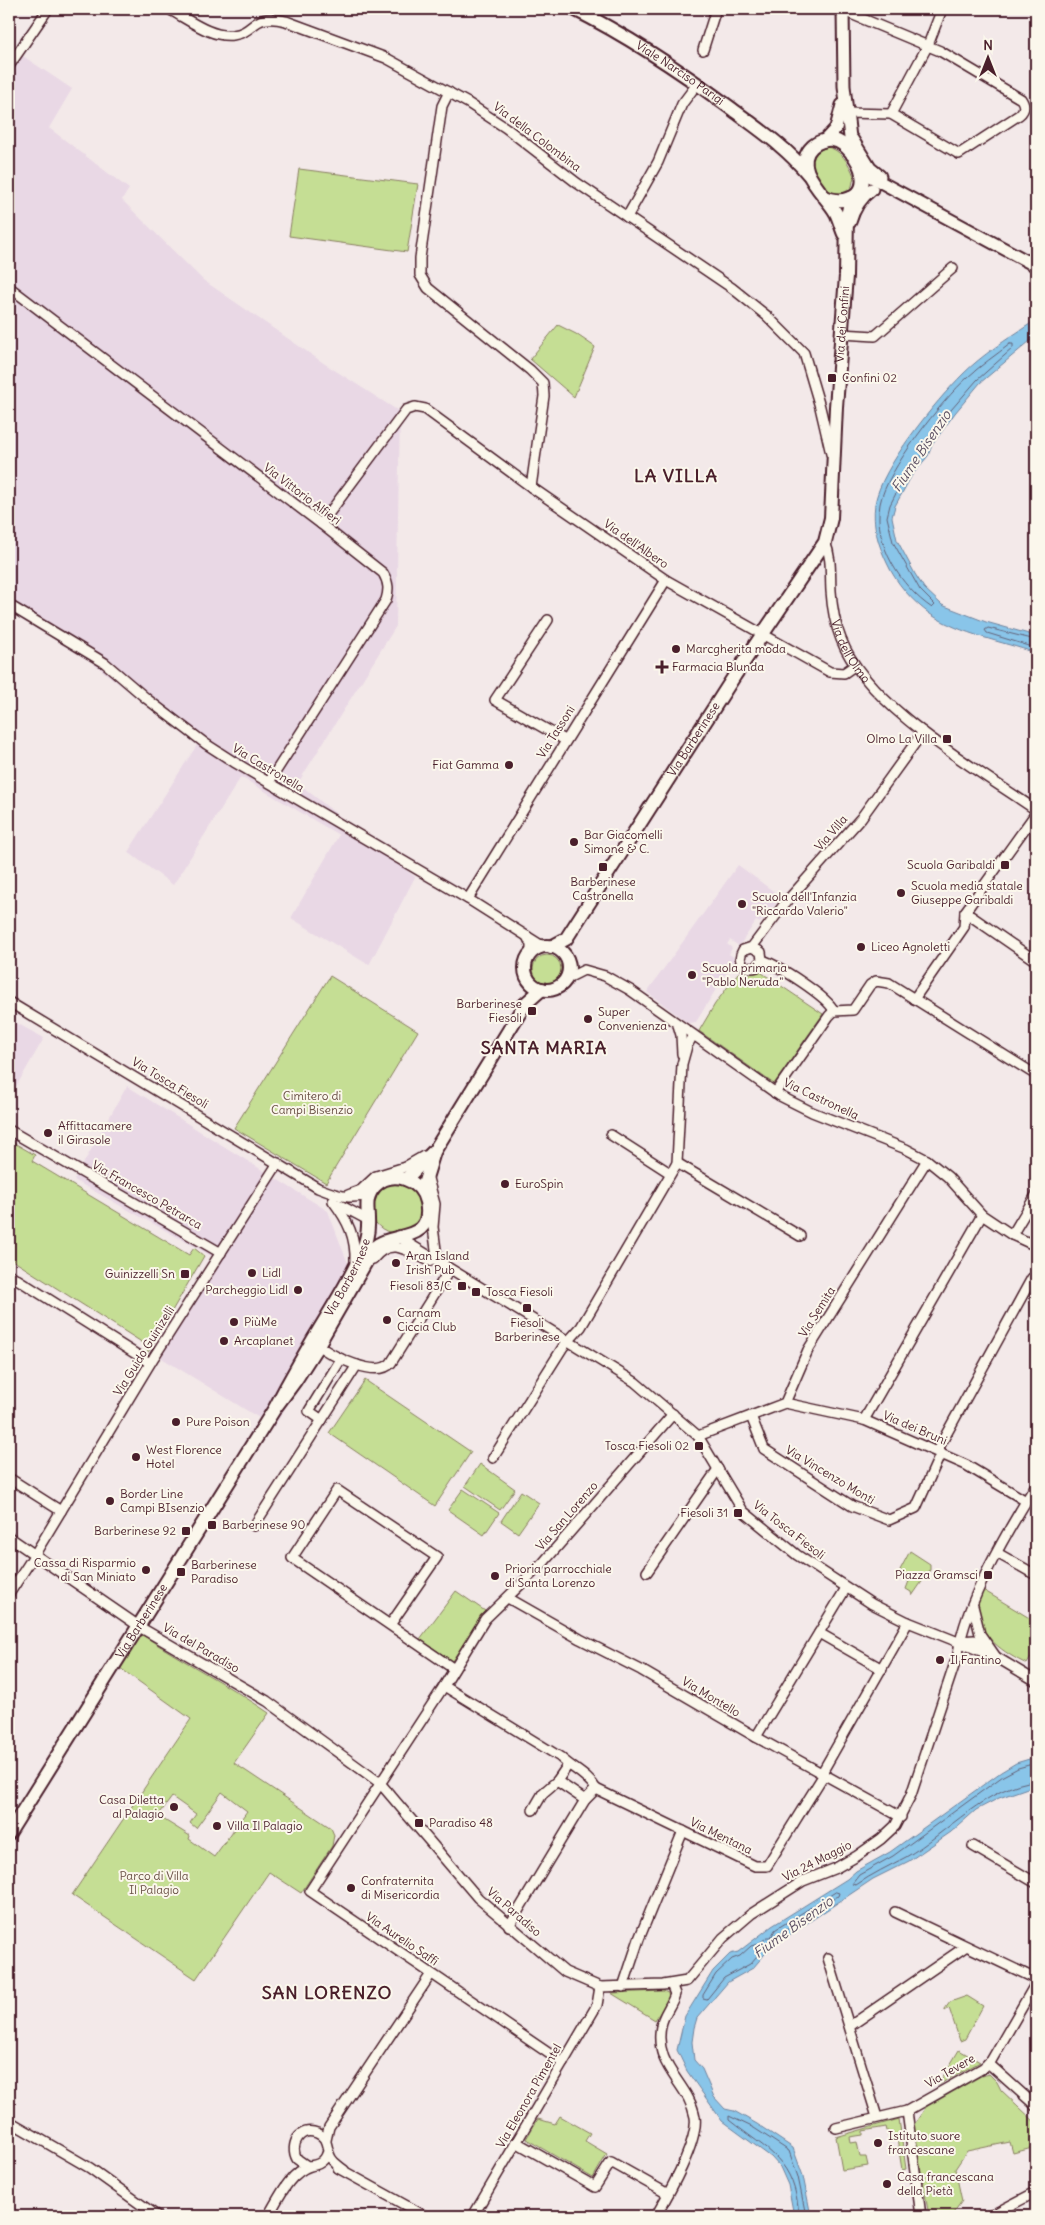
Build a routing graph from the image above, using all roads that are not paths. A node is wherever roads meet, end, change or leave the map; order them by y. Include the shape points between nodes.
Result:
1 (48, 9) edge
2 (574, 9) edge
3 (716, 9) edge
4 (942, 9) edge
5 (842, 10) edge
6 (172, 11) dead end
7 (928, 45) junction
8 (702, 50) dead end
9 (9, 66) edge
10 (697, 84) junction
11 (844, 86) junction
12 (449, 92) junction
13 (846, 113) junction
14 (891, 114) junction
15 (848, 133) junction
16 (818, 143) junction
17 (781, 145) junction
18 (852, 154) junction
19 (862, 172) junction
20 (808, 174) junction
21 (872, 189) junction
22 (901, 192) junction
23 (824, 196) junction
24 (854, 196) junction
25 (627, 217) junction
26 (846, 238) junction
27 (1036, 266) edge
28 (954, 268) dead end
29 (9, 287) edge
30 (842, 334) junction
31 (820, 406) junction
32 (836, 407) junction
33 (834, 467) junction
34 (531, 487) junction
35 (321, 524) junction
36 (825, 542) junction
37 (666, 580) junction
38 (9, 604) edge
39 (548, 620) dead end
40 (762, 635) junction
41 (854, 666) junction
42 (923, 732) junction
43 (565, 740) junction
44 (269, 782) junction
45 (1036, 812) edge
46 (468, 900) junction
47 (965, 912) junction
48 (526, 936) junction
49 (566, 938) junction
50 (548, 947) junction
51 (752, 947) junction
52 (531, 954) junction
53 (564, 955) junction
54 (762, 960) junction
55 (1036, 961) edge
56 (566, 979) junction
57 (530, 981) junction
58 (542, 989) junction
59 (914, 999) junction
60 (9, 1002) edge
61 (525, 1004) junction
62 (834, 1011) junction
63 (678, 1025) junction
64 (693, 1036) junction
65 (682, 1064) junction
66 (1036, 1075) edge
67 (776, 1093) junction
68 (9, 1130) edge
69 (611, 1135) dead end
70 (435, 1150) junction
71 (927, 1160) junction
72 (278, 1163) junction
73 (677, 1163) junction
74 (670, 1173) junction
75 (427, 1175) junction
76 (406, 1179) junction
77 (318, 1188) junction
78 (422, 1191) junction
79 (370, 1194) junction
80 (1036, 1195) edge
81 (343, 1197) junction
82 (333, 1201) junction
83 (982, 1215) junction
84 (368, 1220) junction
85 (423, 1224) junction
86 (1012, 1235) junction
87 (800, 1236) dead end
88 (396, 1238) junction
89 (1036, 1246) edge
90 (221, 1253) junction
91 (439, 1260) junction
92 (450, 1269) junction
93 (9, 1274) edge
94 (356, 1275) junction
95 (1032, 1278) dead end
96 (570, 1340) junction
97 (318, 1345) junction
98 (341, 1359) junction
99 (150, 1363) junction
100 (357, 1365) junction
101 (785, 1403) junction
102 (275, 1408) junction
103 (673, 1414) junction
104 (751, 1416) junction
105 (322, 1420) junction
106 (864, 1420) junction
107 (698, 1436) junction
108 (939, 1452) junction
109 (493, 1458) dead end
110 (718, 1469) junction
111 (9, 1478) edge
112 (1036, 1485) edge
113 (1026, 1501) junction
114 (61, 1511) junction
115 (254, 1526) dead end
116 (9, 1537) edge
117 (998, 1553) junction
118 (35, 1554) junction
119 (647, 1572) dead end
120 (1036, 1575) edge
121 (846, 1588) junction
122 (9, 1594) edge
123 (508, 1598) junction
124 (972, 1605) junction
125 (908, 1622) junction
126 (390, 1625) junction
127 (138, 1626) junction
128 (819, 1633) junction
129 (958, 1642) junction
130 (996, 1657) junction
131 (882, 1668) junction
132 (454, 1669) junction
133 (1036, 1681) edge
134 (444, 1686) junction
135 (756, 1738) junction
136 (568, 1765) junction
137 (824, 1776) junction
138 (557, 1781) junction
139 (380, 1783) junction
140 (596, 1789) junction
141 (585, 1800) junction
142 (533, 1810) dead end
143 (901, 1817) junction
144 (683, 1831) junction
145 (9, 1833) edge
146 (973, 1846) dead end
147 (1036, 1883) edge
148 (895, 1912) dead end
149 (509, 1926) junction
150 (965, 1946) junction
151 (828, 1958) dead end
152 (431, 1974) junction
153 (1036, 1979) edge
154 (1036, 1983) edge
155 (671, 1984) junction
156 (600, 1987) junction
157 (622, 1987) junction
158 (850, 2026) junction
159 (563, 2063) junction
160 (988, 2064) junction
161 (1036, 2106) edge
162 (906, 2111) junction
163 (877, 2117) junction
164 (9, 2121) edge
165 (329, 2126) junction
166 (836, 2128) dead end
167 (316, 2132) junction
168 (516, 2142) junction
169 (327, 2145) junction
170 (295, 2155) junction
171 (314, 2165) junction
172 (344, 2170) junction
173 (292, 2177) junction
174 (1036, 2192) edge
175 (668, 2194) junction
176 (156, 2216) edge
177 (268, 2216) edge
178 (425, 2216) edge
179 (473, 2216) edge
180 (656, 2216) edge
181 (921, 2216) edge
182 (990, 2216) edge

1 - 9 street
2 - 10 main road, Viale Narciso Parigi via 605,24
3 - 8 street
4 - 7 street
5 - 7 street
5 - 11 main road
6 - 12 street, Via della Colombina via 210,31 226,35 235,35 263,18 286,21 386,58
7 - 14 street
7 - 14 street via 1021,99 1024,109 959,154
10 - 17 main road, Viale Narciso Parigi
10 - 25 street via 682,104 658,162
11 - 13 main road
11 - 16 main road via 840,120 836,128
12 - 25 street, Via della Colombina via 493,118
12 - 34 street via 442,106 420,275 428,288 543,383
13 - 14 street
13 - 15 main road
15 - 18 main road
15 - 22 main road via 870,168
16 - 17 main road, Viale Narciso Parigi via 799,149
16 - 18 main road via 839,141
16 - 20 main road via 805,159
17 - 20 main road, Viale Narciso Parigi
18 - 19 main road
19 - 22 main road
19 - 24 main road, Via dei Confini via 862,182
20 - 23 main road, Via dei Confini
21 - 22 main road
21 - 24 main road
21 - 26 main road via 856,206
22 - 27 main road
23 - 24 main road via 836,201
23 - 26 main road, Via dei Confini via 838,216
24 - 26 main road, Via dei Confini via 847,216
25 - 31 street, Via della Colombina via 732,288 767,316 804,353
26 - 30 main road, Via dei Confini
28 - 30 street via 875,336
29 - 35 street, Via Vittorio Alfieri
30 - 32 main road, Via dei Confini
31 - 32 street
31 - 33 street, Via della Colombina
32 - 33 main road, Via dell'Olmo
33 - 36 main road, Via dell'Olmo via 831,518
34 - 35 street, Via dell'Albero via 425,409 416,407 406,410
34 - 37 street, Via dell'Albero
35 - 44 street, Via Vittorio Alfieri via 383,573 388,580 389,591
36 - 40 main road, Via Barberinese
36 - 41 street, Via dell'Olmo via 831,562 831,593 836,623
37 - 40 street, Via dell'Albero
37 - 43 street, Via Tassoni
38 - 44 street, Via Castronella via 105,663 147,700 206,744
39 - 43 street via 496,700
40 - 41 street, Via dell'Albero via 834,674 844,673
40 - 49 main road, Via Barberinese
41 - 42 street, Via dell'Olmo via 882,697
42 - 45 street, Via dell'Olmo
42 - 51 street, Via Villa via 861,818 786,902
43 - 46 street, Via Tassoni
44 - 46 street, Via Castronella
45 - 47 street
46 - 48 street, Via Castronella
47 - 55 street
47 - 59 street via 964,927
48 - 50 street, Via Castronella
48 - 52 street
49 - 50 main road, Via Barberinese
49 - 53 main road, Via Barberinese
50 - 52 main road, Via Barberinese
50 - 53 main road
51 - 54 street via 760,952
51 - 54 street, Via Villa via 741,953 742,965 755,968
52 - 57 main road via 526,969
53 - 56 main road, Via Barberinese via 569,966
54 - 62 street via 776,964 828,1002
56 - 58 main road via 555,988
56 - 63 street, Via Castronella via 584,970 605,976
57 - 58 main road
57 - 61 main road
58 - 61 main road
59 - 62 street via 889,983 876,981 852,1010
59 - 66 street
60 - 72 street, Via Tosca Fiesoli
61 - 70 main road
62 - 67 street
63 - 64 street, Via Castronella
63 - 65 street
64 - 65 street
64 - 67 street, Via Castronella
65 - 73 street
67 - 71 street, Via Castronella
68 - 90 street, Via Francesco Petrarca
69 - 74 street
70 - 75 main road
70 - 76 main road
70 - 81 street via 405,1167 376,1176 361,1190
71 - 83 street, Via Castronella via 948,1177
71 - 101 street, Via Semita via 808,1350
72 - 77 street, Via Tosca Fiesoli
72 - 90 street, Via Guido Guinizelli
73 - 74 street
73 - 87 street
74 - 96 street via 582,1327
75 - 78 main road
75 - 91 street via 436,1204 433,1227
76 - 78 main road
76 - 79 main road via 383,1180
77 - 81 street, Via Tosca Fiesoli
77 - 82 street, Via Tosca Fiesoli
78 - 85 main road via 427,1208
79 - 81 street, Via Tosca Fiesoli
79 - 84 main road, Via Barberinese via 366,1206
80 - 86 street
82 - 84 street, Via Tosca Fiesoli
82 - 94 street, Via Tosca Fiesoli via 353,1236
83 - 86 street, Via Castronella
83 - 106 street
84 - 88 main road, Via Barberinese via 379,1233
84 - 94 main road, Via Barberinese
85 - 88 main road, Via Barberinese via 410,1236
85 - 91 street
86 - 89 street, Via Castronella
88 - 91 street, Via Tosca Fiesoli
88 - 94 main road, Via Barberinese via 382,1241 374,1248
90 - 99 street, Via Guido Guinizelli
91 - 92 street, Via Tosca Fiesoli
91 - 94 street, Via Tosca Fiesoli via 426,1259 401,1247 392,1247 377,1254
92 - 96 street, Via Tosca Fiesoli
92 - 100 street via 388,1366 380,1369
93 - 99 street
94 - 97 main road, Via Barberinese
94 - 102 main road, Via Barberinese via 290,1378
95 - 108 street, Via Vincenzo Monti
96 - 103 street, Via Tosca Fiesoli via 630,1378
96 - 109 street
97 - 98 street
97 - 102 main road, Via Barberinese
98 - 100 street
98 - 105 street via 309,1412
99 - 114 street, Via Guido Guinizelli
100 - 105 street
101 - 104 street
101 - 106 street, Via dei Bruni
102 - 127 main road, Via Barberinese
103 - 107 street, Via Tosca Fiesoli
103 - 123 street, Via San Lorenzo via 560,1545
104 - 107 street
104 - 108 street, Via Vincenzo Monti via 764,1449 852,1506 889,1520 916,1508
105 - 115 street
106 - 108 street, Via dei Bruni
107 - 110 street, Via Tosca Fiesoli
108 - 113 street, Via dei Bruni
110 - 119 street
110 - 121 street, Via Tosca Fiesoli via 746,1514 797,1555
111 - 114 street
112 - 113 street, Via 24 Maggio
113 - 117 street, Via 24 Maggio
114 - 118 street, Via Guido Guinizelli
116 - 118 street, Via del Paradiso
117 - 120 street
117 - 124 street, Via 24 Maggio
118 - 122 street, Via Guido Guinizelli
118 - 127 street, Via del Paradiso
121 - 125 street, Via Tosca Fiesoli
121 - 128 street
123 - 132 street, Via San Lorenzo via 485,1619
123 - 135 street, Via Montello via 641,1670
124 - 129 street, Via 24 Maggio
124 - 130 street via 980,1634
125 - 129 street, Via Tosca Fiesoli
125 - 131 street
126 - 126 street via 292,1558 337,1490 437,1557
126 - 132 street
127 - 139 street, Via del Paradiso via 267,1701
127 - 145 main road, Via Barberinese
128 - 131 street
128 - 135 street
129 - 130 street, Via Tosca Fiesoli via 977,1641
129 - 143 street, Via 24 Maggio via 958,1654
130 - 133 street, Via Tosca Fiesoli
131 - 137 street via 824,1769
132 - 134 street, Via San Lorenzo
134 - 136 street, Via Mentana via 560,1756
134 - 139 street, Via San Lorenzo
135 - 137 street, Via Montello
136 - 138 street
136 - 140 street, Via Mentana via 592,1781
137 - 143 street, Via Montello
137 - 144 street, Via Mentana via 769,1864 764,1867 755,1866
138 - 141 street
138 - 142 street via 543,1793
139 - 149 street, Via Paradiso via 478,1898
139 - 152 street, Via Aurelio Saffi via 310,1891
140 - 141 street
140 - 144 street, Via Mentana
141 - 149 street
143 - 155 street, Via 24 Maggio via 889,1833 857,1856 804,1880 769,1901 729,1933 687,1981
144 - 157 street
146 - 147 street
148 - 150 street
149 - 156 street, Via Paradiso via 565,1972
150 - 153 street
150 - 158 street
151 - 158 street
152 - 159 street, Via Aurelio Saffi
152 - 165 street
154 - 160 street, Via Tevere
155 - 157 street, Via Paradiso
155 - 175 street via 675,1994 661,2025 662,2054 690,2103 695,2125
156 - 157 street, Via Paradiso
156 - 159 street, Via Eleonora Pimentel via 598,2004
158 - 163 street
159 - 168 street, Via Eleonora Pimentel
160 - 161 street
160 - 162 street, Via Tevere
162 - 163 street, Via Tevere
162 - 181 street
163 - 166 street, Via Tevere
164 - 176 street via 90,2168
165 - 167 street
165 - 169 street
167 - 169 street
167 - 170 street via 300,2135 294,2146
168 - 175 street via 595,2188 610,2162
168 - 179 street, Via Eleonora Pimentel
169 - 171 street via 323,2160
169 - 172 street via 330,2156
170 - 171 street via 300,2162
170 - 173 street
171 - 172 street via 328,2164
171 - 173 street
172 - 178 street
173 - 177 street
174 - 182 street
175 - 180 street

